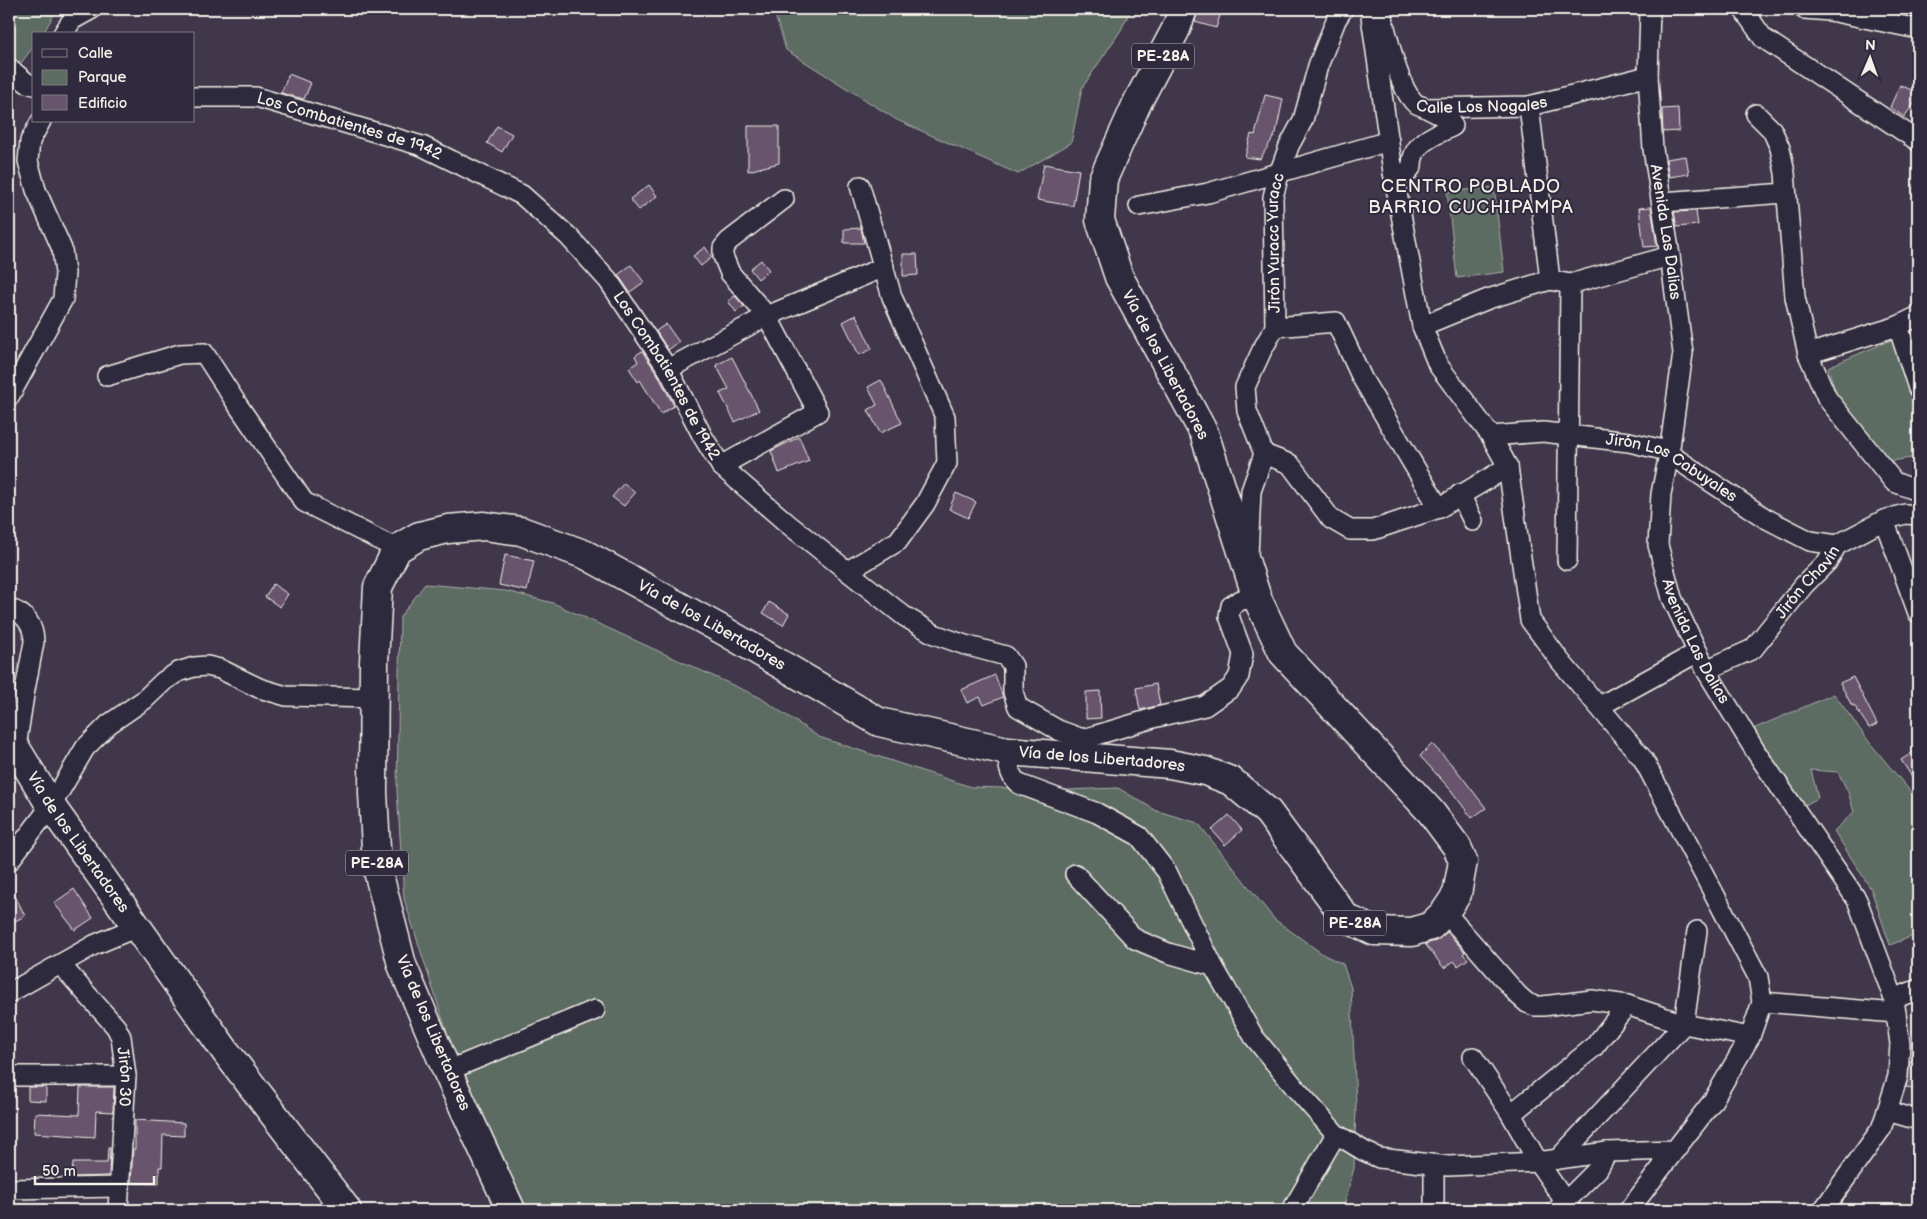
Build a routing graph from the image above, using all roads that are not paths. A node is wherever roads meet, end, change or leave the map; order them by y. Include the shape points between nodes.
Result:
1 (92, 9) edge
2 (1182, 9) edge
3 (1343, 9) edge
4 (1370, 9) edge
5 (1380, 9) edge
6 (1650, 9) edge
7 (1743, 9) edge
8 (1804, 9) edge
9 (1918, 29) edge
10 (64, 32) edge
11 (9, 68) edge
12 (1648, 76) junction
13 (32, 84) edge
14 (195, 98) edge
15 (1529, 106) junction
16 (1427, 108) junction
17 (1756, 114) dead end
18 (40, 122) edge
19 (1388, 141) junction
20 (1918, 141) edge
21 (1393, 172) junction
22 (1279, 174) junction
23 (860, 186) dead end
24 (1786, 193) junction
25 (784, 199) dead end
26 (1662, 202) junction
27 (1139, 206) dead end
28 (1670, 256) junction
29 (884, 267) junction
30 (1550, 280) junction
31 (1570, 284) junction
32 (767, 316) junction
33 (1918, 316) edge
34 (1422, 326) junction
35 (1898, 326) junction
36 (1275, 327) junction
37 (1808, 354) junction
38 (668, 369) junction
39 (107, 376) dead end
40 (1918, 388) edge
41 (9, 397) edge
42 (1567, 435) junction
43 (1492, 436) junction
44 (1264, 454) junction
45 (1669, 454) junction
46 (721, 466) junction
47 (1508, 467) junction
48 (1918, 491) edge
49 (1460, 494) junction
50 (1439, 508) junction
51 (1918, 515) edge
52 (1884, 520) junction
53 (1473, 521) dead end
54 (1837, 545) junction
55 (397, 549) junction
56 (1567, 560) dead end
57 (1248, 567) junction
58 (848, 571) junction
59 (1257, 598) junction
60 (9, 609) edge
61 (1918, 612) edge
62 (1698, 652) junction
63 (1706, 670) junction
64 (374, 698) junction
65 (1600, 706) junction
66 (1082, 739) junction
67 (12, 742) edge
68 (1007, 751) junction
69 (1062, 756) junction
70 (51, 806) junction
71 (9, 861) edge
72 (1075, 874) dead end
73 (1445, 912) junction
74 (137, 927) junction
75 (1697, 931) dead end
76 (61, 965) junction
77 (1213, 966) junction
78 (1918, 989) edge
79 (9, 993) edge
80 (1762, 1002) junction
81 (1627, 1004) junction
82 (1895, 1006) junction
83 (595, 1010) dead end
84 (1684, 1024) junction
85 (1750, 1037) junction
86 (1473, 1057) dead end
87 (447, 1071) junction
88 (9, 1076) edge
89 (126, 1076) junction
90 (1887, 1111) junction
91 (1511, 1114) junction
92 (1918, 1120) edge
93 (1336, 1134) junction
94 (1675, 1150) junction
95 (1607, 1152) junction
96 (1558, 1159) junction
97 (1538, 1162) junction
98 (1434, 1165) junction
99 (120, 1187) junction
100 (9, 1189) edge
101 (1564, 1208) edge
102 (118, 1210) edge
103 (346, 1210) edge
104 (511, 1210) edge
105 (1292, 1210) edge
106 (1434, 1210) edge
107 (1629, 1210) edge
108 (1823, 1210) edge

1 - 10 street via 72,20
2 - 57 highway, Vía de los Libertadores / PE-28A via 1176,29 1138,101 1103,179 1100,220 1119,277 1204,433
3 - 22 street, Jirón Yuracc Yuracc via 1318,66 1303,120
4 - 19 street
5 - 16 street, Calle Los Nogales via 1408,94 1414,103
6 - 12 street, Avenida Las Dalias
7 - 20 street via 1763,38
8 - 9 street via 1830,11
11 - 13 street
12 - 15 street, Calle Los Nogales
12 - 26 street, Avenida Las Dalias via 1653,149
14 - 38 street, Los Combatientes de 1942 via 256,98 422,146 522,195 569,237 608,280
15 - 16 street, Calle Los Nogales
15 - 30 street
16 - 21 street via 1448,119 1453,126 1419,145 1406,173
17 - 24 street via 1772,130 1780,148 1786,173
18 - 41 street via 30,141 28,161 36,190 62,248 65,273 63,299
19 - 21 street
19 - 22 street
21 - 34 street
22 - 27 street via 1208,193
22 - 36 street, Jirón Yuracc Yuracc via 1273,197
23 - 29 street
24 - 26 street
24 - 37 street via 1795,297
25 - 32 street via 723,248 730,273
26 - 28 street, Avenida Las Dalias
28 - 31 street
28 - 45 street, Avenida Las Dalias via 1682,353
29 - 32 street
29 - 58 street via 892,297 945,417 947,463 925,504 898,541
30 - 31 street
30 - 34 street via 1488,299
31 - 42 street
32 - 38 street
32 - 46 street via 818,412
33 - 35 street
34 - 43 street via 1438,365
35 - 37 street
35 - 40 street
36 - 44 street, Jirón Yuracc Yuracc via 1245,388 1247,411
36 - 50 street via 1336,322 1362,378
37 - 48 street via 1827,398 1894,482
38 - 46 street, Los Combatientes de 1942 via 702,437
39 - 55 street via 180,354 204,353 304,502
42 - 43 street, Jirón Los Cabuyales via 1543,432
42 - 45 street, Jirón Los Cabuyales via 1629,442
42 - 56 street
43 - 47 street
44 - 50 street via 1290,464 1331,519 1350,530 1373,530
44 - 57 street via 1251,491
45 - 54 street, Jirón Los Cabuyales via 1765,518 1810,541
45 - 62 street, Avenida Las Dalias via 1661,494 1658,545 1672,598
46 - 58 street, Los Combatientes de 1942
47 - 49 street
47 - 65 street via 1530,620
49 - 50 street
49 - 53 street
51 - 52 street, Jirón Chavín via 1905,514
52 - 54 street, Jirón Chavín
52 - 61 street
54 - 63 street, Jirón Chavín via 1827,562 1804,585 1753,649
55 - 64 highway, Vía de los Libertadores / PE-28A via 378,587
55 - 68 highway, Vía de los Libertadores / PE-28A via 419,536 448,529 484,526 521,531 586,555 879,722
57 - 59 highway, Vía de los Libertadores / PE-28A
58 - 66 street, Los Combatientes de 1942 via 904,616 934,634 1006,656 1013,666 1012,692 1018,706 1058,730
59 - 66 street via 1241,600 1231,606 1229,616 1243,654 1239,676 1219,698 1205,706
59 - 73 highway, Vía de los Libertadores / PE-28A via 1283,653 1431,812 1457,846 1463,861 1462,875 1457,894
60 - 67 street via 24,616 34,635
62 - 63 street, Avenida Las Dalias
62 - 65 street
63 - 82 street, Avenida Las Dalias via 1756,752 1857,900
64 - 70 street via 286,696 206,666 178,672 109,724 85,748
64 - 87 highway, Vía de los Libertadores / PE-28A via 373,794 377,868 402,965
65 - 80 street via 1643,759 1758,977
66 - 69 street
67 - 70 highway, Vía de los Libertadores
68 - 69 highway, Vía de los Libertadores / PE-28A
68 - 77 street via 1010,772 1019,784 1097,814 1139,836 1167,872
69 - 73 highway, Vía de los Libertadores / PE-28A via 1170,764 1231,780 1268,812 1346,918 1374,931 1412,932 1431,926
70 - 71 street
70 - 74 highway, Vía de los Libertadores
72 - 77 street via 1135,939
73 - 81 street via 1527,1003 1544,1006 1592,1000
74 - 76 street
74 - 103 highway, Vía de los Libertadores via 226,1052
75 - 84 street
76 - 79 street
76 - 89 street, Jirón 30 via 116,1027 121,1038
77 - 93 street via 1254,1036
78 - 82 street
80 - 82 street
80 - 85 street
81 - 84 street
81 - 91 street via 1594,1047
82 - 90 street, Avenida Las Dalias via 1900,1044 1898,1076
83 - 87 street
84 - 85 street
84 - 96 street
85 - 94 street via 1712,1102
86 - 91 street
87 - 104 highway, Vía de los Libertadores / PE-28A
88 - 89 street
89 - 99 street, Jirón 30
90 - 92 street
90 - 108 street, Avenida Las Dalias via 1881,1129
91 - 97 street
93 - 98 street via 1379,1158
93 - 105 street
94 - 95 street
94 - 107 street
95 - 96 street
95 - 101 street via 1598,1169
96 - 97 street
97 - 98 street
97 - 101 street
98 - 106 street
99 - 100 street
99 - 102 street, Jirón 30

